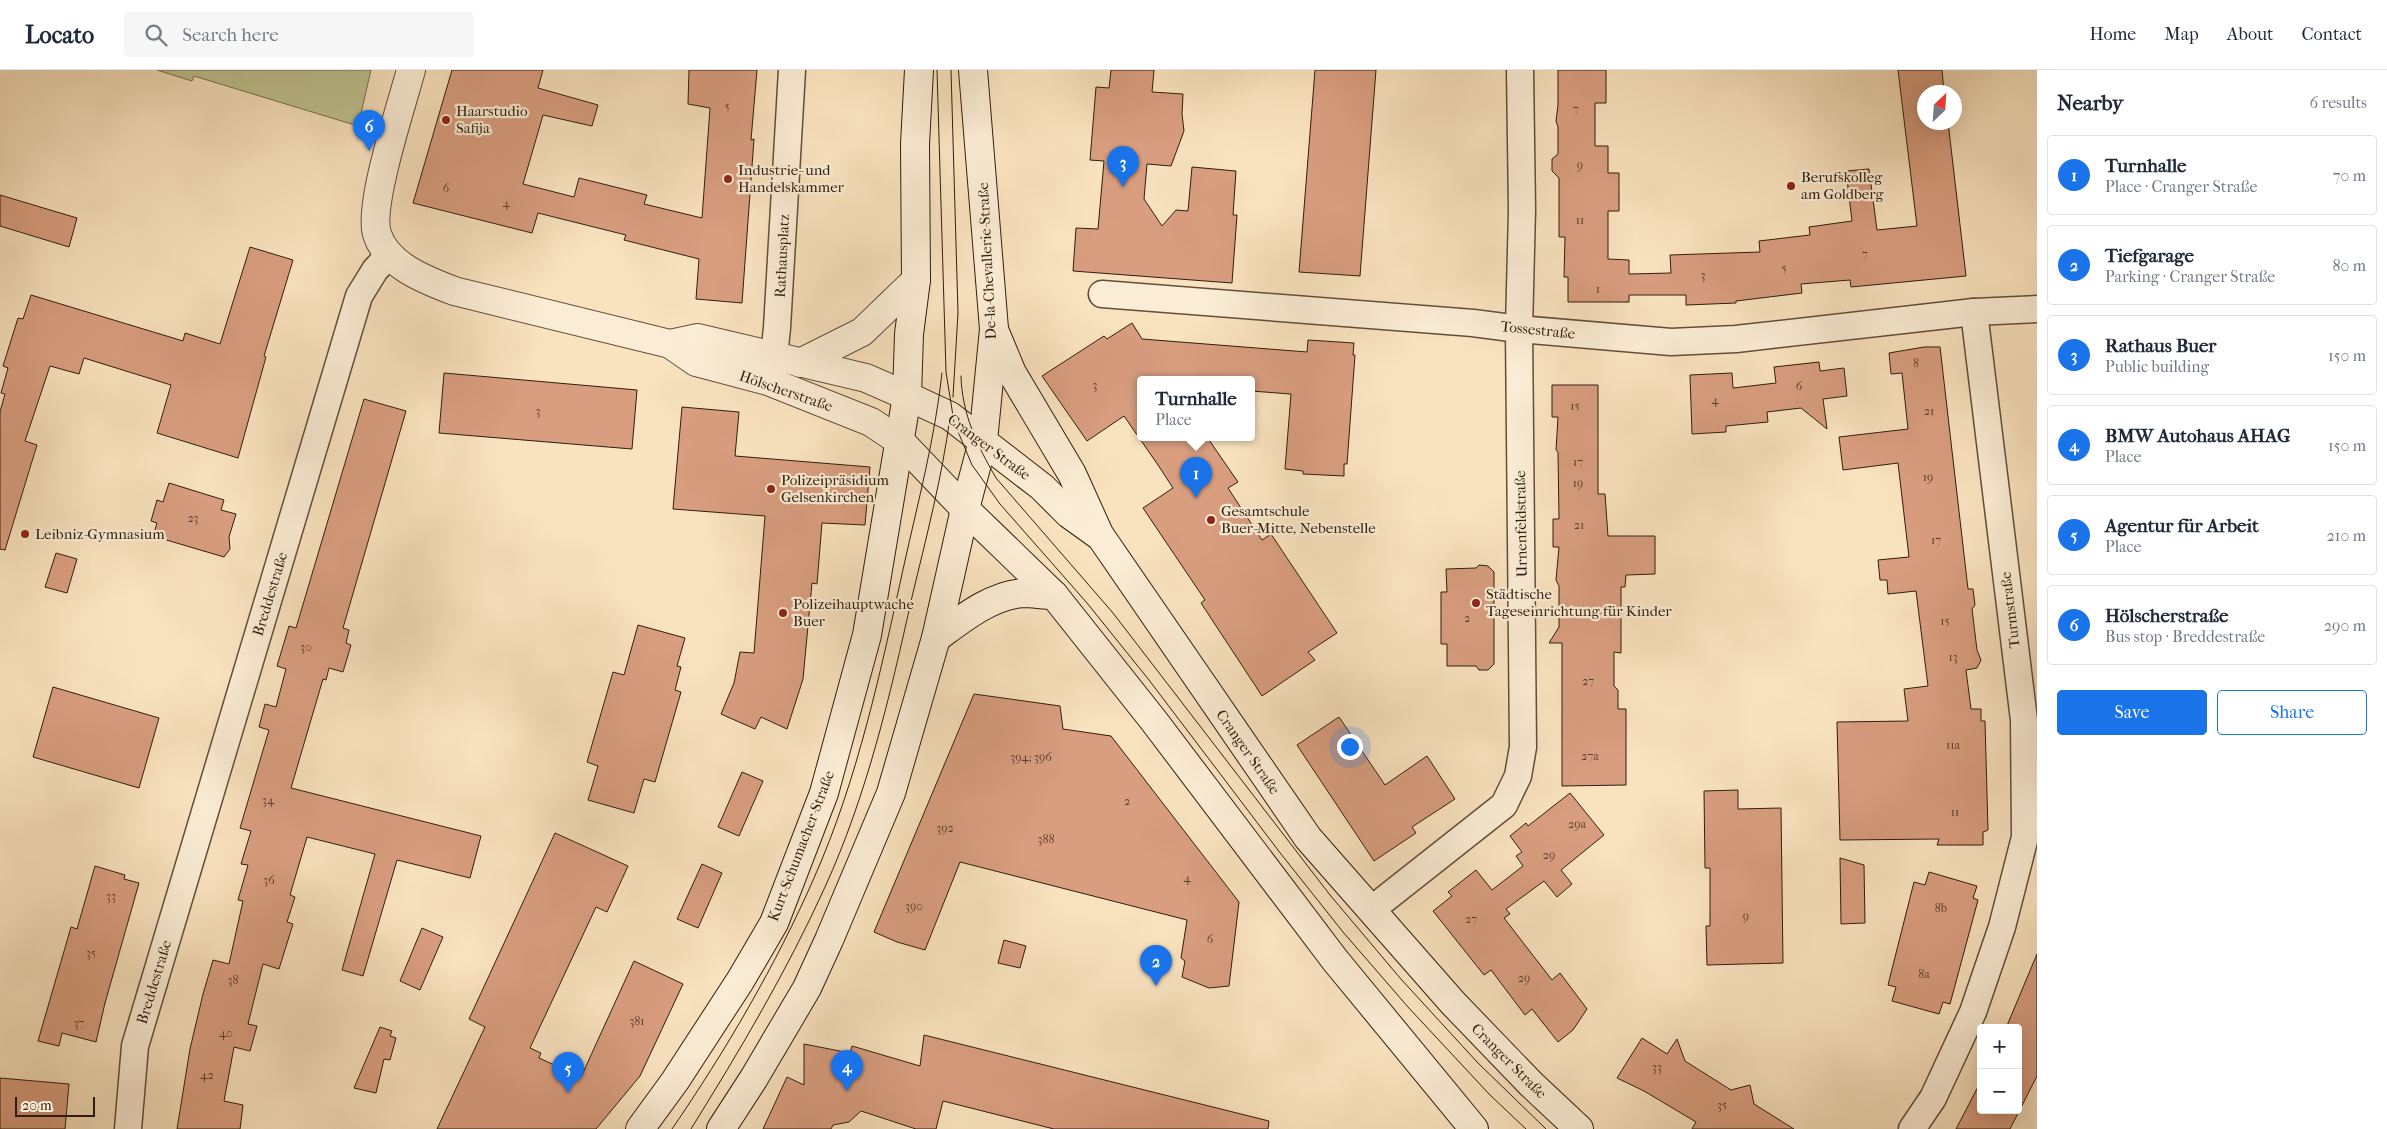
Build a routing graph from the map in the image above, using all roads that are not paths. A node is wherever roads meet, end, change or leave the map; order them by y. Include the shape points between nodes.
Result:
1 (411, 70) edge
2 (792, 70) edge
3 (919, 70) edge
4 (973, 70) edge
5 (1520, 70) edge
6 (389, 255) junction
7 (916, 280) junction
8 (1102, 294) dead end
9 (2037, 309) edge
10 (1974, 312) junction
11 (994, 329) junction
12 (1520, 329) junction
13 (800, 362) junction
14 (771, 369) junction
15 (906, 396) junction
16 (983, 441) junction
17 (901, 442) junction
18 (964, 509) junction
19 (1101, 537) junction
20 (1054, 595) junction
21 (936, 638) junction
22 (2030, 720) edge
23 (1371, 910) junction
24 (128, 1129) edge
25 (640, 1129) edge
26 (721, 1129) edge
27 (1474, 1129) edge
28 (1579, 1129) edge
29 (1912, 1129) edge

1 - 6 main road via 375,206 377,234
2 - 14 street, Rathausplatz
3 - 7 main road via 915,144
4 - 11 main road, De-la-Chevallerie-Straße
5 - 12 street, Urnenfeldstraße
6 - 14 main road, Hölscherstraße via 420,278 454,291 670,344 696,362
6 - 24 street, Breddestraße via 359,296 135,1046
7 - 13 main road via 862,332
7 - 15 main road
8 - 12 street, Tossestraße
9 - 10 street
10 - 12 street, Tossestraße via 1736,339 1671,342
10 - 22 street, Turmstraße
11 - 16 main road, De-la-Chevallerie-Straße
11 - 19 main road via 1012,373 1072,474
12 - 23 street, Urnenfeldstraße via 1523,747 1518,776 1504,805
13 - 14 main road, Hölscherstraße
13 - 15 main road, Hölscherstraße via 866,378
14 - 17 main road, Hölscherstraße
15 - 16 main road, Cranger Straße via 950,416
15 - 17 main road
16 - 18 main road, De-la-Chevallerie-Straße
16 - 19 main road, Cranger Straße
17 - 18 main road
17 - 25 main road, Kurt-Schumacher-Straße via 867,636 821,802 774,923 730,998
18 - 20 main road
18 - 21 main road
19 - 23 main road, Cranger Straße via 1308,838
20 - 21 main road via 1021,593 996,601 967,615
20 - 27 main road via 1335,960
21 - 26 main road via 891,793 829,940 806,988
22 - 29 street, Turmstraße via 2024,837 2002,928 1974,1012 1933,1098
23 - 28 main road, Cranger Straße via 1452,1003

